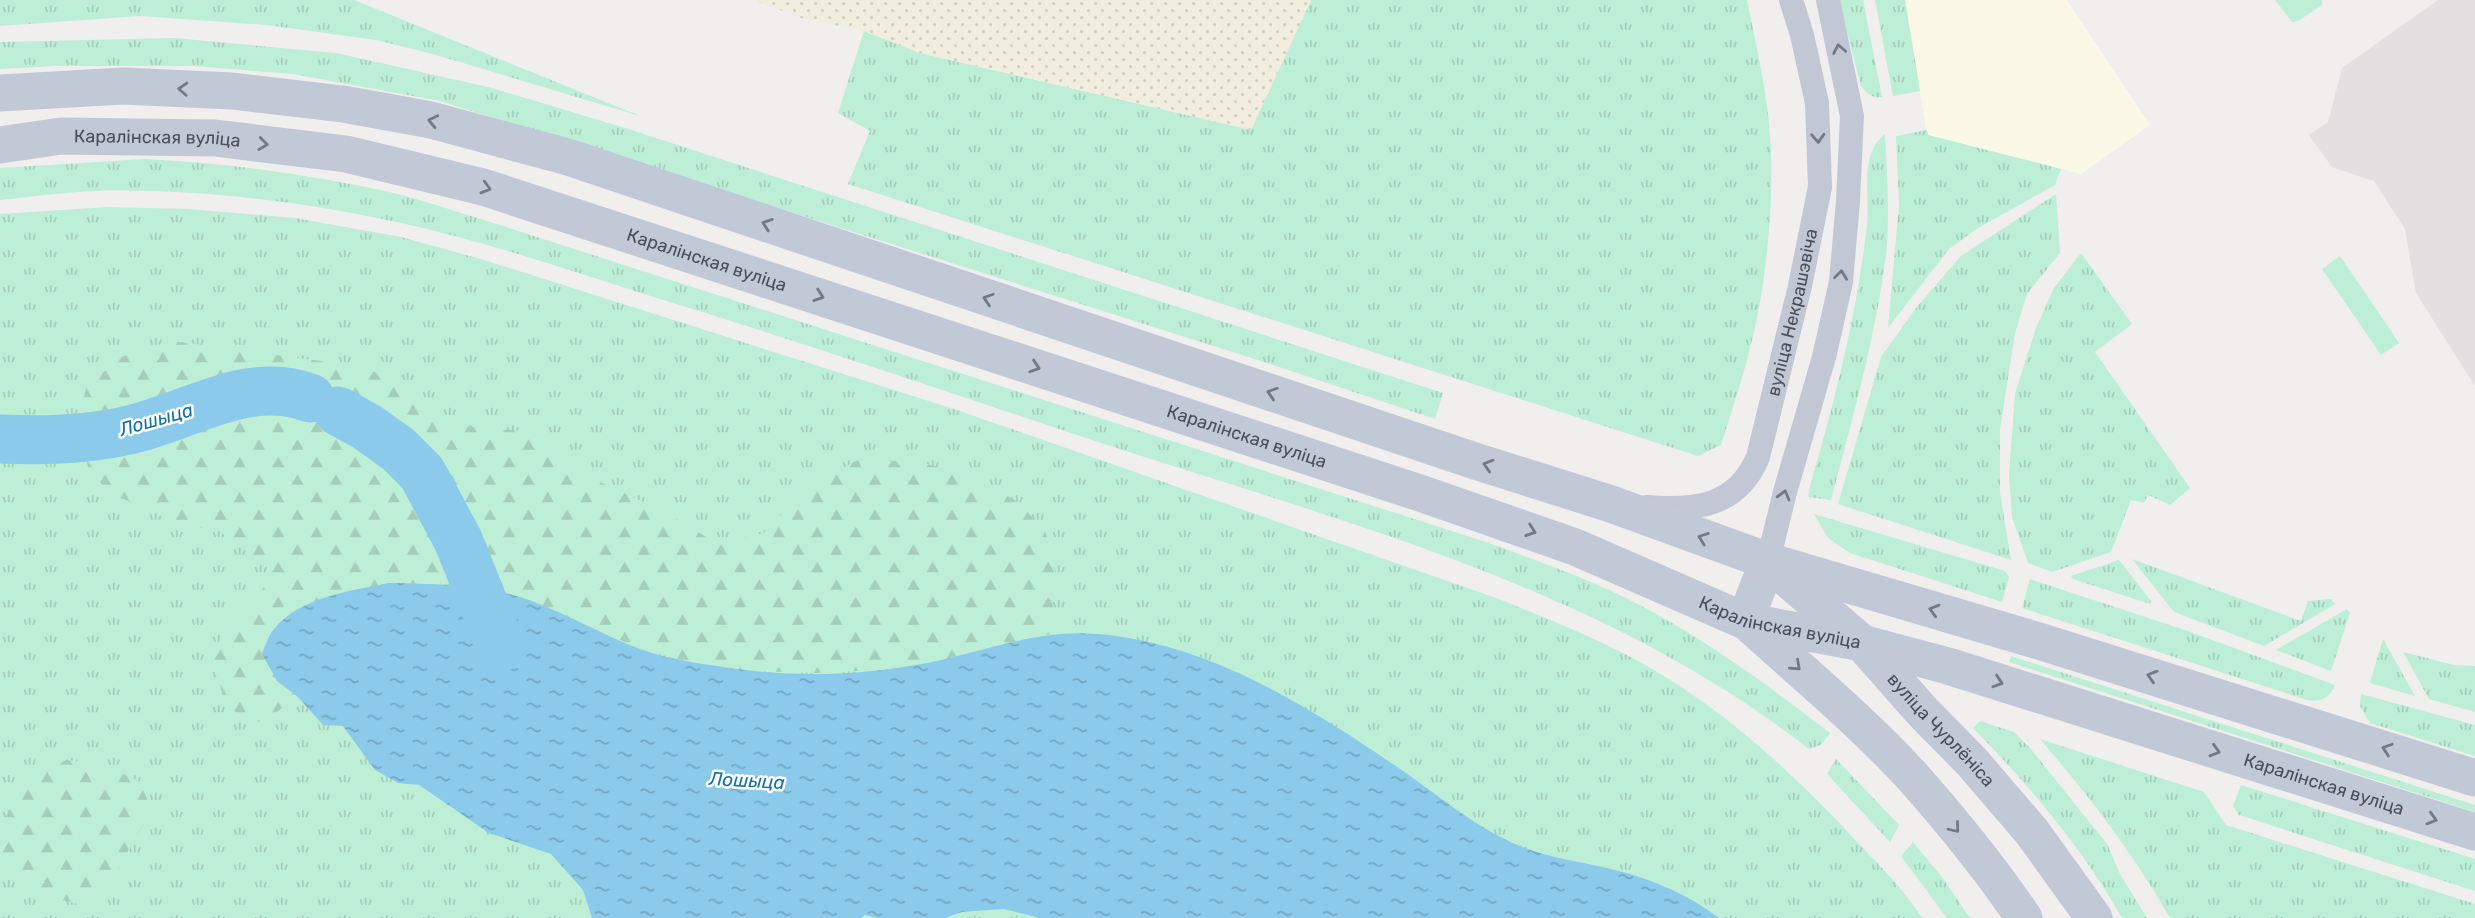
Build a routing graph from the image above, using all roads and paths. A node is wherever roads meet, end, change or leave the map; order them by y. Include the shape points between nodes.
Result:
1 (1791, 0) edge
2 (1828, 0) edge
3 (0, 93) edge
4 (0, 145) edge
5 (878, 262) junction
6 (860, 310) junction
7 (1611, 504) junction
8 (1768, 561) junction
9 (1745, 621) junction
10 (1862, 643) junction
11 (1948, 666) junction
12 (1921, 710) junction
13 (2475, 778) edge
14 (2475, 832) edge
15 (2024, 918) edge
16 (2094, 918) edge

1 -> 7 street, вуліца Некрашэвіча via 1817,103 1821,187 1758,457 1748,479 1710,504 1676,509
8 -> 2 street, вуліца Некрашэвіча via 1841,282 1852,116
5 -> 3 main road via 568,157 431,120 232,91 123,86
4 -> 6 main road, Каралінская вуліца via 61,136 215,138 346,155 483,187
5 - 6 main road via 855,282
7 -> 5 main road
6 -> 9 main road, Каралінская вуліца via 1407,488 1549,538
8 -> 7 main road
8 - 9 main road
8 - 10 main road, вуліца Чурлёніса
13 -> 8 main road
9 - 10 main road, Каралінская вуліца
9 -> 15 main road via 1910,774
10 - 11 main road, Каралінская вуліца
10 - 12 main road, вуліца Чурлёніса
11 - 12 main road via 1925,673 1918,684
11 -> 14 main road, Каралінская вуліца
12 - 16 main road, вуліца Чурлёніса via 2032,832

